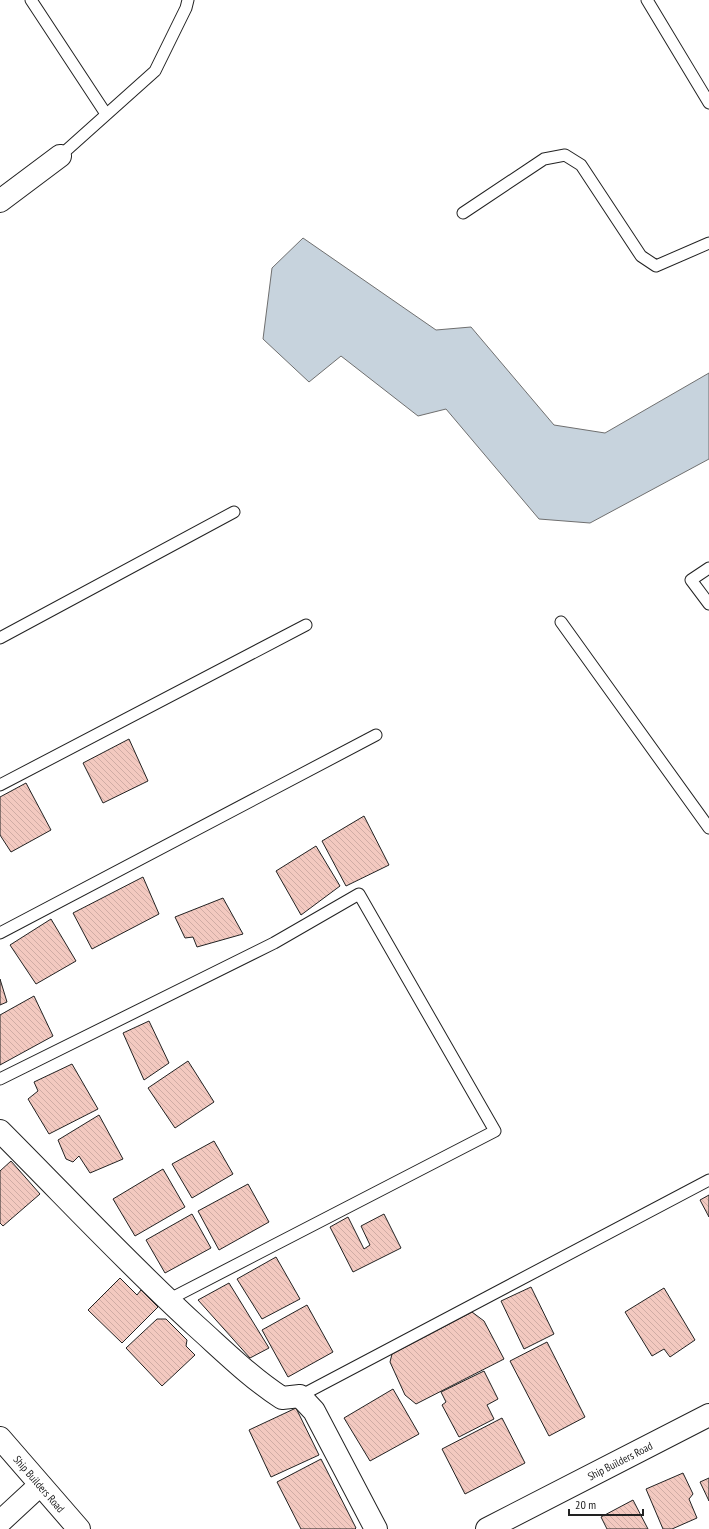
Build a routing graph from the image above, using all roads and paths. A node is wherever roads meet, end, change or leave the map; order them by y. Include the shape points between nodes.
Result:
1 (31, 0) edge
2 (188, 0) edge
3 (647, 0) edge
4 (709, 102) edge
5 (106, 114) junction
6 (60, 156) joint
7 (0, 201) edge
8 (462, 213) dead end
9 (709, 243) edge
10 (234, 512) dead end
11 (709, 568) edge
12 (709, 604) edge
13 (561, 622) dead end
14 (306, 625) dead end
15 (0, 638) edge
16 (376, 735) dead end
17 (0, 785) edge
18 (709, 828) edge
19 (0, 933) edge
20 (0, 1079) edge
21 (0, 1131) edge
22 (709, 1180) edge
23 (168, 1300) junction
24 (300, 1396) junction
25 (709, 1415) edge
26 (0, 1438) edge
27 (40, 1484) junction
28 (0, 1522) edge
29 (79, 1529) edge
30 (376, 1529) edge
31 (487, 1529) edge

1 - 5 lane
2 - 5 lane via 155,71
3 - 4 lane
5 - 6 lane
6 - 7 street
8 - 9 lane via 544,159 565,155 581,165 641,256 656,266
10 - 15 lane
11 - 12 lane via 691,580
13 - 18 lane
14 - 17 lane
16 - 19 lane
20 - 23 lane via 274,943 359,894 495,1131
21 - 23 street
22 - 24 lane
23 - 24 street via 268,1389 282,1398
24 - 30 street via 314,1411
25 - 31 street, Ship Builders Road
26 - 27 street, Ship Builders Road
27 - 28 street
27 - 29 street, Ship Builders Road

